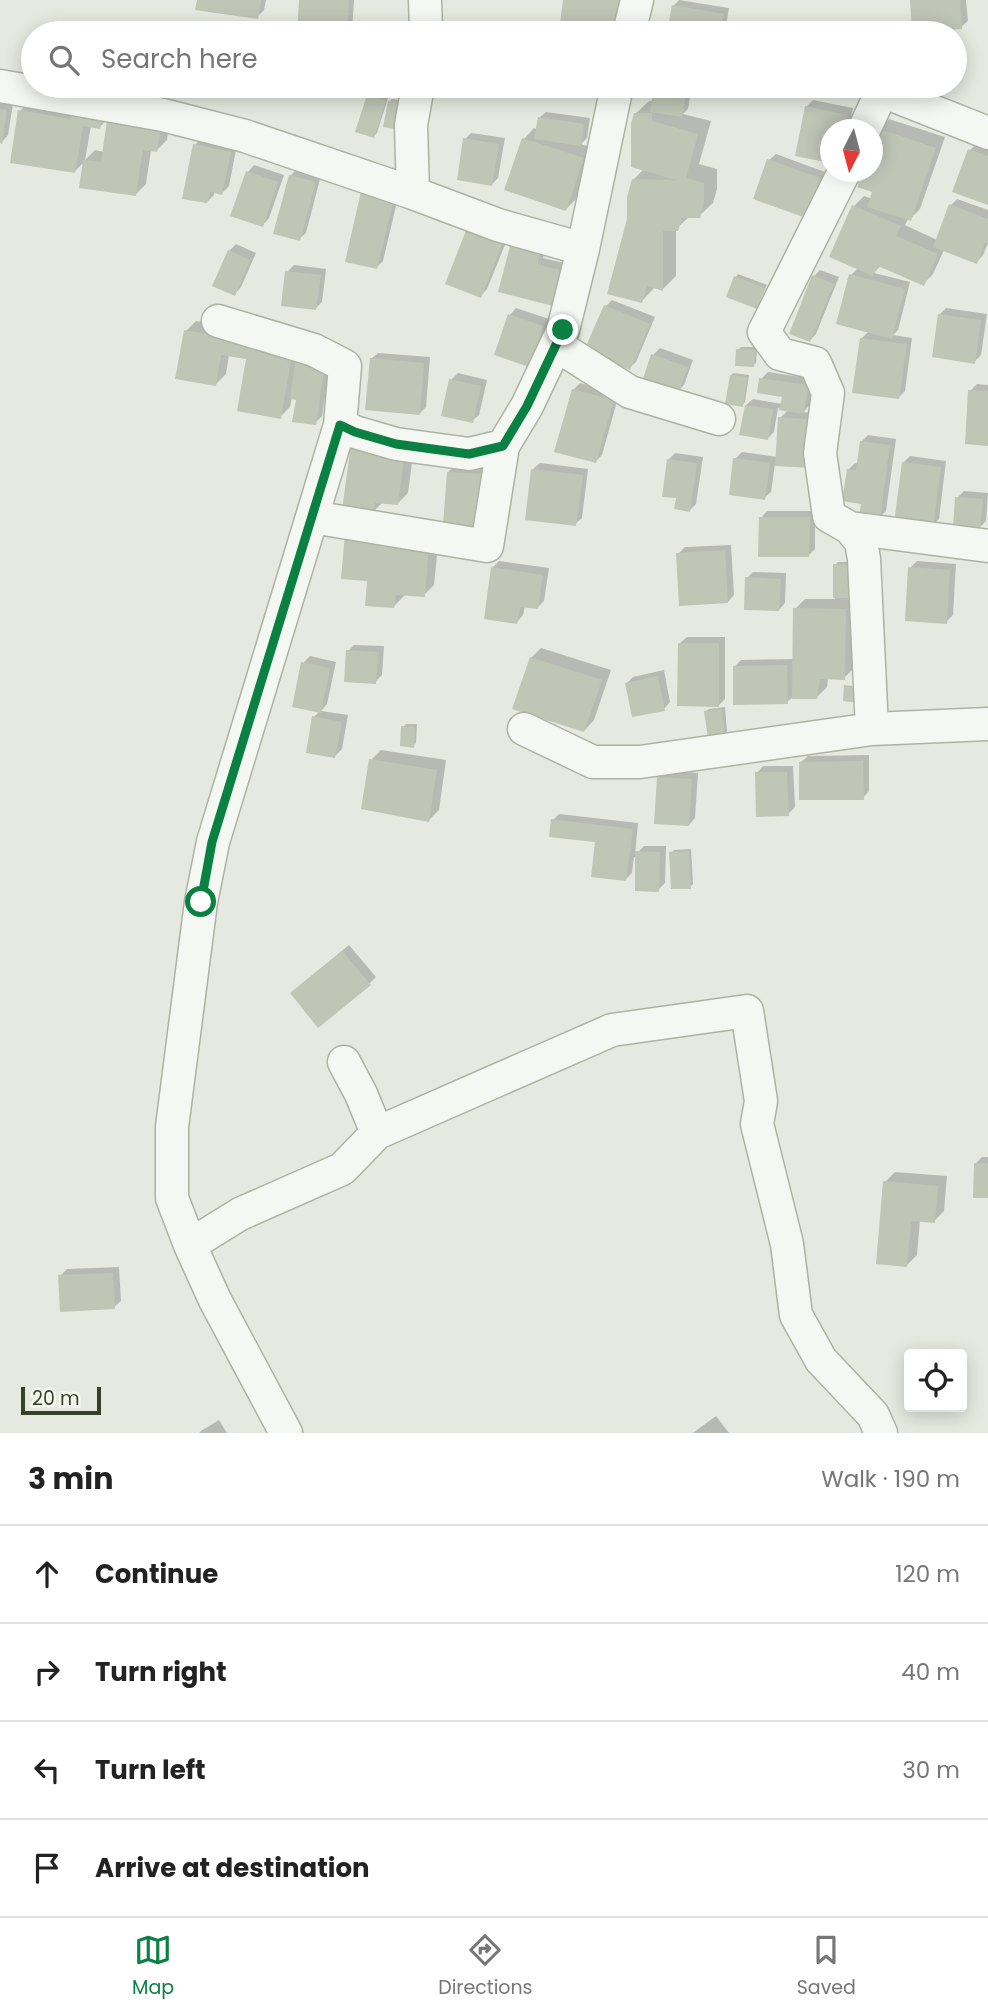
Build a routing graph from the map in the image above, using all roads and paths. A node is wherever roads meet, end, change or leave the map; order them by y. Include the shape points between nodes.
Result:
1 (425, 0) edge
2 (637, 0) edge
3 (426, 21) edge
4 (632, 21) edge
5 (0, 86) edge
6 (21, 90) edge
7 (67, 98) edge
8 (416, 98) edge
9 (614, 98) edge
10 (880, 98) edge
11 (900, 98) edge
12 (869, 119) edge
13 (988, 133) edge
14 (839, 182) edge
15 (413, 193) junction
16 (583, 249) junction
17 (218, 321) dead end
18 (556, 345) junction
19 (719, 419) dead end
20 (340, 425) junction
21 (503, 446) junction
22 (312, 517) junction
23 (850, 528) junction
24 (988, 546) edge
25 (988, 724) edge
26 (524, 729) dead end
27 (872, 729) junction
28 (344, 1062) dead end
29 (377, 1133) junction
30 (190, 1245) junction
31 (286, 1433) edge
32 (881, 1433) edge

1 - 3 street
2 - 4 street
5 - 6 street
7 - 15 street via 245,136
8 - 15 street via 411,125
9 - 16 street
10 - 12 street
11 - 13 street
14 - 23 street via 764,332 780,354 815,363 828,393 820,453 830,516
15 - 16 street via 498,225
16 - 18 street
17 - 20 street via 314,350 345,366
18 - 19 street via 630,392
18 - 21 street
20 - 21 street via 396,444 469,454
20 - 22 street
21 - 22 street via 487,546
22 - 30 street via 212,842 201,902 172,1127 172,1198
23 - 24 street
23 - 27 street via 861,542 864,559
25 - 27 street
26 - 27 street via 593,762 640,762
28 - 29 street
29 - 30 street via 342,1168 240,1214
29 - 32 street via 612,1030 747,1011 761,1101 757,1124 787,1244 796,1315 821,1360 873,1415
30 - 31 street

